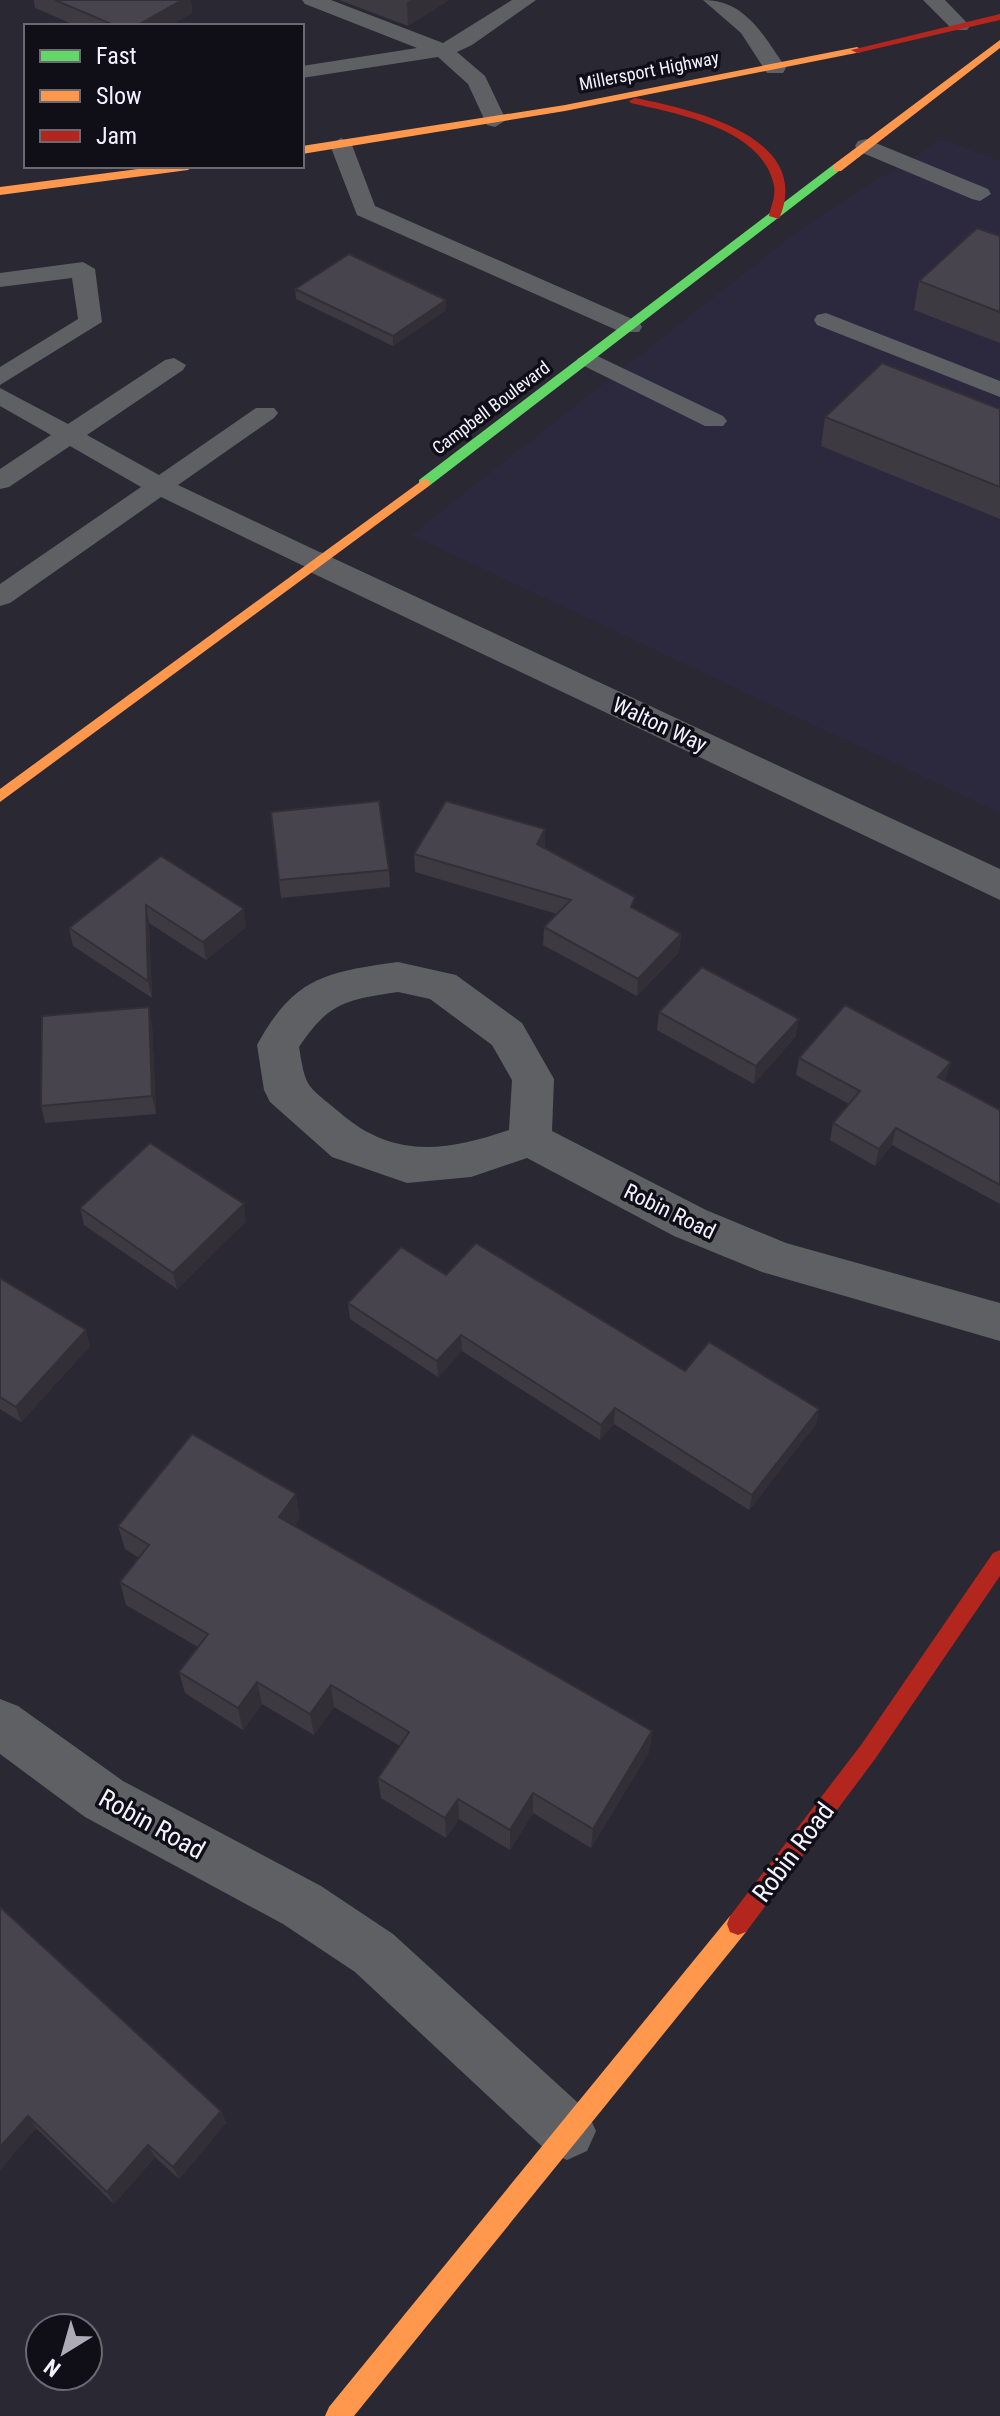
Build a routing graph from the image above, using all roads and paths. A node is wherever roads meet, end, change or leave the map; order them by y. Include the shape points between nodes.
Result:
1 (312, 0) edge
2 (526, 0) edge
3 (746, 0) edge
4 (933, 0) edge
5 (718, 3) edge
6 (1000, 17) edge
7 (960, 26) junction
8 (1000, 43) edge
9 (443, 50) junction
10 (775, 68) junction
11 (304, 72) edge
12 (613, 98) junction
13 (495, 120) junction
14 (341, 145) junction
15 (866, 146) junction
16 (304, 150) edge
17 (162, 168) edge
18 (0, 191) edge
19 (980, 194) dead end
20 (775, 216) junction
21 (0, 280) edge
22 (826, 320) dead end
23 (630, 327) junction
24 (589, 359) junction
25 (174, 365) dead end
26 (0, 378) edge
27 (1000, 390) edge
28 (0, 396) edge
29 (265, 413) dead end
30 (714, 421) dead end
31 (69, 435) junction
32 (0, 481) edge
33 (159, 486) junction
34 (320, 563) junction
35 (0, 597) edge
36 (0, 797) edge
37 (1000, 886) edge
38 (530, 1140) junction
39 (1000, 1322) edge
40 (1000, 1559) edge
41 (0, 1723) edge
42 (567, 2131) junction
43 (338, 2416) edge

1 - 9 lane
2 - 9 lane
3 - 5 lane
4 - 7 lane
5 - 10 lane via 748,29
6 - 7 main road, Millersport Highway
7 - 10 main road, Millersport Highway
8 - 15 main road, Campbell Boulevard
9 - 11 lane
9 - 13 lane via 477,81
10 - 12 main road, Millersport Highway
12 - 13 main road, Millersport Highway
12 - 20 main road via 696,114 751,142 778,179
13 - 14 main road, Millersport Highway
14 - 16 main road, Millersport Highway
14 - 23 lane via 365,210
15 - 19 lane
15 - 20 main road, Campbell Boulevard
17 - 18 main road
20 - 23 main road, Campbell Boulevard
21 - 26 lane via 83,269 90,322
22 - 27 lane
23 - 24 main road, Campbell Boulevard
24 - 30 lane
24 - 34 main road, Campbell Boulevard
25 - 31 lane
28 - 31 lane
29 - 33 lane
31 - 32 lane
31 - 33 lane
33 - 34 lane
33 - 35 lane
34 - 36 main road, Campbell Boulevard
34 - 37 street, Walton Way
38 - 38 street via 533,1079 527,1067 507,1034 442,986 398,977 343,985 304,1007 278,1045 285,1090 347,1145 407,1166 471,1160
38 - 39 street, Robin Road via 690,1223 778,1259
40 - 42 main road, Robin Road via 868,1752 755,1903
41 - 42 street, Robin Road via 104,1799 302,1905 374,1953
42 - 43 main road, Robin Road

